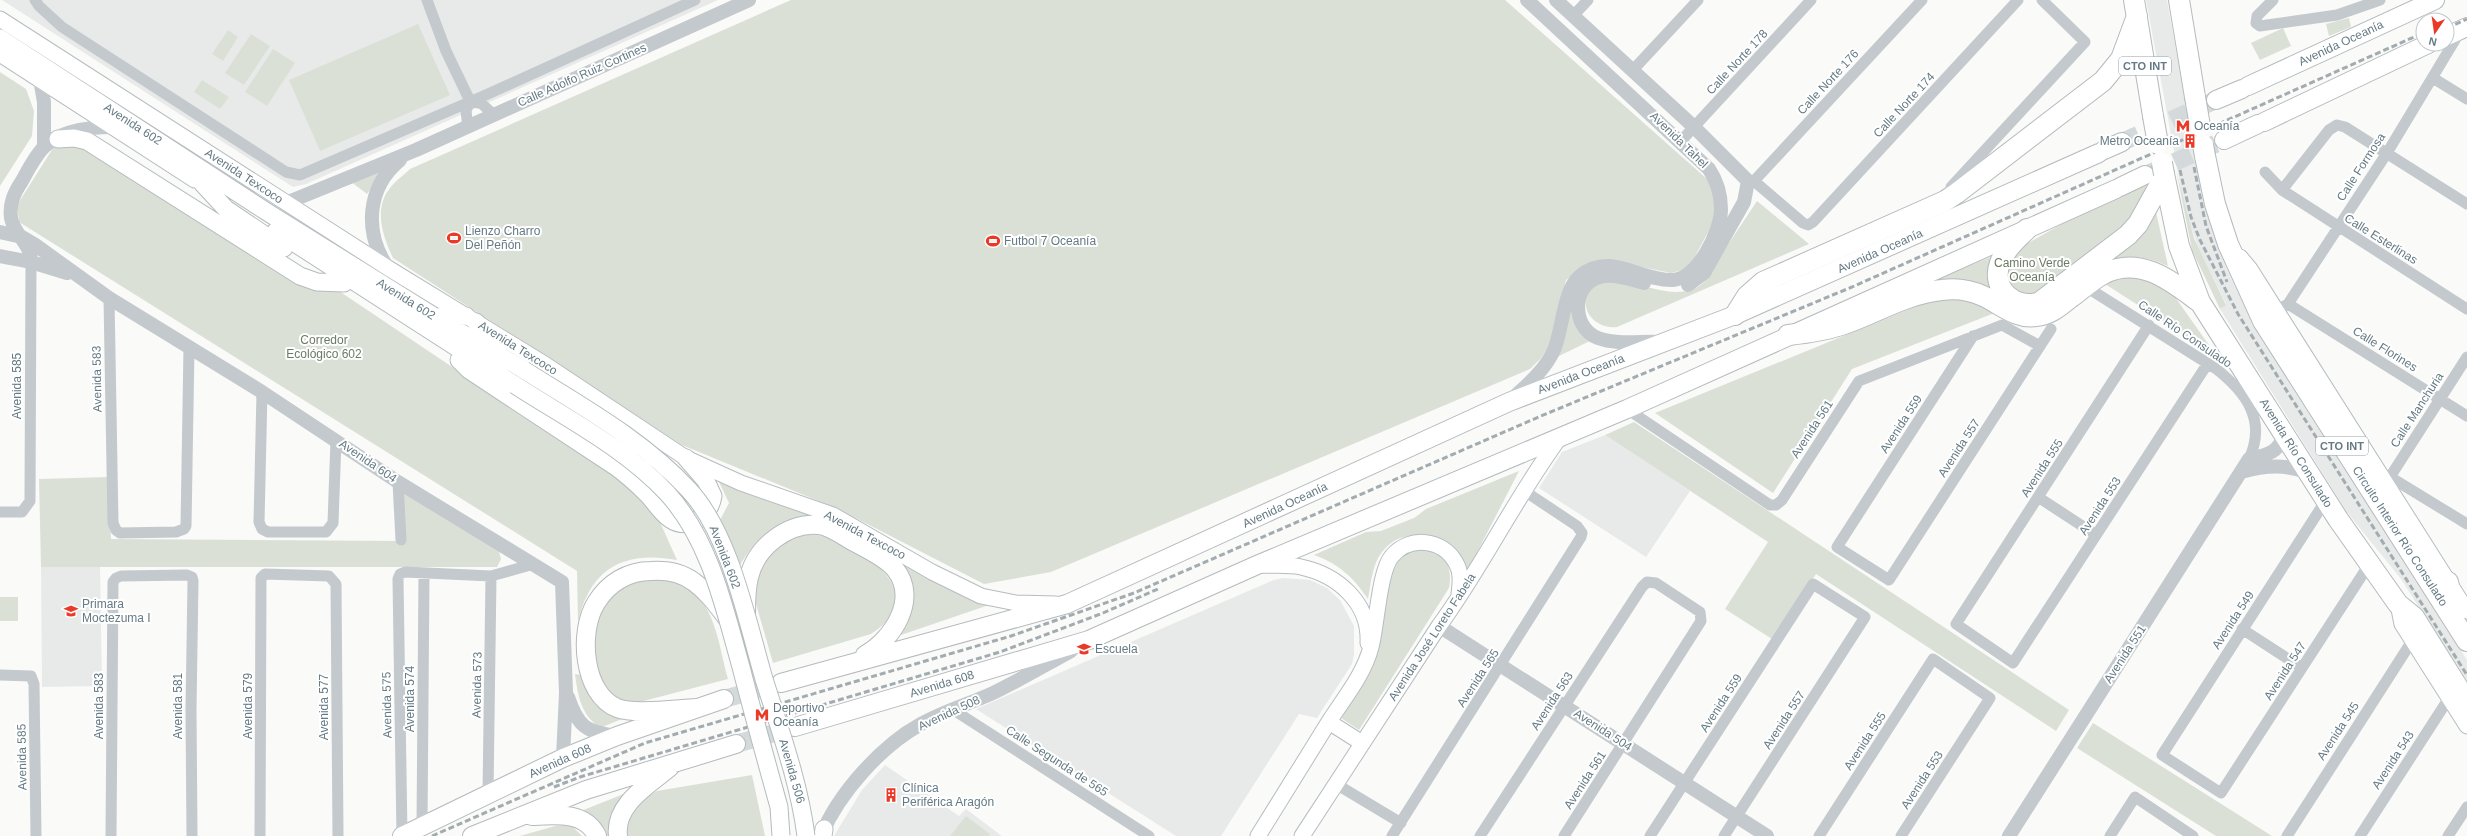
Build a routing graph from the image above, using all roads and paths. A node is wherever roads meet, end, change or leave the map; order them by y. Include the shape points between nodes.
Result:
1 (35, 0) edge
2 (427, 0) edge
3 (695, 0) edge
4 (749, 0) edge
5 (1527, 0) edge
6 (1556, 0) edge
7 (1588, 0) edge
8 (1698, 0) edge
9 (1811, 0) edge
10 (1922, 0) edge
11 (2018, 0) edge
12 (2042, 0) edge
13 (2179, 0) edge
14 (2273, 0) edge
15 (2380, 0) edge
16 (2435, 0) edge
17 (2135, 8) edge
18 (1573, 16) junction
19 (0, 19) edge
20 (2458, 30) edge
21 (0, 38) edge
22 (2415, 50) edge
23 (0, 53) edge
24 (1632, 71) junction
25 (2433, 78) junction
26 (40, 79) junction
27 (2467, 99) edge
28 (2216, 100) tunnel mouth
29 (470, 101) junction
30 (494, 115) junction
31 (468, 126) junction
32 (2200, 126) dead end
33 (113, 127) junction
34 (1694, 128) junction
35 (2224, 140) tunnel mouth
36 (1682, 141) junction
37 (2122, 142) tunnel mouth
38 (51, 143) junction
39 (2158, 144) dead end
40 (416, 150) junction
41 (2204, 151) dead end
42 (2387, 153) junction
43 (2159, 172) junction
44 (2265, 172) dead end
45 (1751, 181) junction
46 (202, 183) junction
47 (1951, 187) dead end
48 (2282, 190) junction
49 (15, 192) junction
50 (286, 203) junction
51 (2467, 204) edge
52 (0, 209) edge
53 (1808, 224) joint
54 (2337, 227) junction
55 (2027, 229) junction
56 (0, 232) edge
57 (22, 237) junction
58 (2228, 244) junction
59 (0, 256) edge
60 (31, 262) junction
61 (388, 268) junction
62 (82, 280) junction
63 (344, 283) junction
64 (364, 288) junction
65 (2091, 290) dead end
66 (109, 298) junction
67 (2200, 302) junction
68 (2288, 304) junction
69 (2467, 308) edge
70 (2275, 311) junction
71 (1735, 315) junction
72 (471, 319) junction
73 (434, 325) junction
74 (2149, 325) junction
75 (2051, 329) dead end
76 (1788, 336) junction
77 (1973, 336) junction
78 (1668, 342) junction
79 (2040, 346) junction
80 (189, 348) junction
81 (2467, 357) edge
82 (506, 358) junction
83 (2208, 363) junction
84 (262, 392) junction
85 (2439, 399) junction
86 (1509, 402) junction
87 (1627, 408) junction
88 (2467, 416) edge
89 (2284, 433) junction
90 (1560, 437) junction
91 (336, 440) junction
92 (686, 458) junction
93 (2249, 459) junction
94 (2241, 472) junction
95 (2310, 473) junction
96 (2386, 478) junction
97 (398, 482) junction
98 (1523, 490) junction
99 (2038, 498) junction
100 (2326, 500) junction
101 (0, 512) edge
102 (2467, 524) edge
103 (2096, 535) junction
104 (401, 540) dead end
105 (2370, 563) junction
106 (534, 564) junction
107 (1257, 565) junction
108 (424, 573) junction
109 (491, 576) junction
110 (192, 577) joint
111 (334, 578) joint
112 (1889, 580) joint
113 (2448, 582) joint
114 (1459, 598) junction
115 (1066, 604) junction
116 (2398, 604) junction
117 (745, 616) junction
118 (1702, 616) joint
119 (1865, 617) joint
120 (727, 618) junction
121 (1438, 626) junction
122 (2464, 626) edge
123 (2242, 630) junction
124 (1089, 640) junction
125 (2412, 641) junction
126 (1933, 660) joint
127 (2013, 663) joint
128 (1366, 664) junction
129 (844, 665) junction
130 (1502, 665) junction
131 (2302, 668) junction
132 (0, 675) edge
133 (781, 683) tunnel mouth
134 (566, 693) junction
135 (724, 699) tunnel mouth
136 (2458, 700) edge
137 (1565, 705) junction
138 (696, 708) junction
139 (952, 708) junction
140 (1329, 722) junction
141 (2467, 726) edge
142 (795, 727) tunnel mouth
143 (617, 736) junction
144 (1362, 743) junction
145 (736, 744) tunnel mouth
146 (1624, 744) junction
147 (563, 758) junction
148 (677, 762) junction
149 (1685, 783) junction
150 (1336, 784) junction
151 (2221, 793) joint
152 (488, 794) junction
153 (2467, 807) edge
154 (1736, 817) junction
155 (512, 818) junction
156 (1401, 823) junction
157 (422, 826) junction
158 (823, 834) edge
159 (36, 836) edge
160 (112, 836) edge
161 (192, 836) edge
162 (260, 836) edge
163 (338, 836) edge
164 (402, 836) edge
165 (472, 836) edge
166 (597, 836) edge
167 (618, 836) edge
168 (781, 836) edge
169 (806, 836) edge
170 (1149, 836) edge
171 (1258, 836) edge
172 (1302, 836) edge
173 (1392, 836) edge
174 (1480, 836) edge
175 (1564, 836) edge
176 (1650, 836) edge
177 (1724, 836) edge
178 (1767, 836) edge
179 (1819, 836) edge
180 (1901, 836) edge
181 (2009, 836) edge
182 (2110, 836) edge
183 (2193, 836) edge
184 (2287, 836) edge
185 (2360, 836) edge
186 (2448, 836) edge

1 - 29 street via 38,6 62,28 286,172 294,174 310,173
2 - 29 street via 446,51
3 - 29 street
4 - 30 street, Calle Adolfo Ruiz Cortines
5 - 36 street, Avenida Tahel
6 - 18 street, Avenida Tahel
7 - 18 street
8 - 24 street
9 - 34 street, Calle Norte 178
10 - 45 street, Calle Norte 176
11 - 53 street, Calle Norte 174 via 1813,222
12 - 47 street via 2085,42
13 - 32 highway, CTO INT, bridge
14 - 15 street via 2257,16 2256,23 2264,26 2337,15
16 - 28 highway, Avenida Oceanía
17 - 39 highway, CTO INT, bridge
17 - 71 highway via 2121,59 2103,81 1957,194 1763,282 1747,296
18 - 24 street, Avenida Tahel
19 - 50 main road, Avenida Texcoco
20 - 25 street, Calle Formosa
21 - 73 main road, Avenida 602 via 267,212
22 - 35 highway
23 - 26 main road, Avenida 602
24 - 34 street, Avenida Tahel
25 - 27 street
25 - 42 street, Calle Formosa
26 - 33 main road, Avenida 602
26 - 38 street
29 - 30 street via 482,104
29 - 31 street via 466,111
30 - 31 street, Calle Adolfo Ruiz Cortines
31 - 40 street, Calle Adolfo Ruiz Cortines
33 - 38 street via 94,127 72,132
33 - 46 main road, Avenida 602
34 - 36 street, Calle Norte 178
34 - 45 street, Avenida Tahel
36 - 86 street, Avenida Tahel via 1709,169 1721,197 1717,229 1696,267 1682,278 1674,280 1614,266 1595,267 1579,277 1571,287 1554,350 1544,366
37 - 71 highway, Avenida Oceanía
38 - 49 street, Avenida 604
38 - 63 main road via 74,138 87,141 300,276 317,282
40 - 50 street, Calle Adolfo Ruiz Cortines
40 - 61 street, Calle Adolfo Ruiz Cortines via 391,168 380,185 373,204 372,233 378,251
41 - 58 highway, CTO INT via 2215,204
42 - 48 street via 2345,127 2336,126 2329,130
42 - 51 street
42 - 54 street, Calle Formosa
43 - 55 highway
43 - 55 highway via 2138,224 2128,235 2040,302 2027,305 2008,297 2001,287 1998,275 2000,263 2006,252
43 - 67 highway, Avenida Río Consulado / CTO INT via 2179,246
44 - 48 street, Calle Esterlinas
45 - 53 street, Avenida Tahel
45 - 78 street via 1737,215 1704,273 1694,282 1674,288 1605,276 1595,279 1580,294 1577,309 1581,324 1597,338 1607,341
46 - 63 main road via 218,201 242,220 329,277
46 - 64 main road, Avenida 602
48 - 54 street, Calle Esterlinas
49 - 52 street, Avenida 604
49 - 57 street, Avenida 604 via 11,220
50 - 61 main road, Avenida Texcoco
54 - 68 street, Calle Formosa
54 - 69 street, Calle Esterlinas
55 - 76 highway
56 - 57 street, Avenida 604
57 - 60 street via 30,250
57 - 62 street, Avenida 604
58 - 70 main road, CTO INT via 2250,269
58 - 122 highway, Circuito Interior Río Consulado / CTO INT via 2263,322
59 - 60 street, Avenida 604
60 - 62 street, Avenida 604
60 - 101 street, Avenida 585 via 30,501 26,510
61 - 72 main road, Avenida Texcoco
62 - 66 street, Avenida 604
63 - 64 main road
64 - 73 main road, Avenida 602
65 - 74 street, Calle Río Consulado
66 - 80 street, Avenida 604
66 - 80 street, Avenida 583 via 113,523 116,530 131,533 176,532 184,529 187,521
67 - 76 highway via 2169,279 2156,273 2123,268 2104,274 2055,309 2036,316 2014,314 1976,293 1942,290 1922,294 1839,326
67 - 89 highway, Avenida Río Consulado / CTO INT
68 - 70 street, Calle Formosa
68 - 85 street, Calle Florines
70 - 96 main road, CTO INT
71 - 78 highway, Avenida Oceanía
72 - 73 main road
72 - 82 main road
72 - 92 main road, Avenida Texcoco via 546,365
73 - 82 main road, Avenida 602
73 - 92 main road via 469,370 616,467 638,485 668,518 686,524 703,517 710,508 714,496 706,481
73 - 120 main road, Avenida 602, bridge via 515,385 634,463 667,494 689,522 699,540
74 - 83 street, Calle Río Consulado
74 - 99 street, Avenida 555
75 - 79 street, Avenida 557
76 - 87 highway
77 - 79 street, Avenida 561 via 2005,326
77 - 87 street, Avenida 561 via 1859,381 1776,506
77 - 112 street, Avenida 559 via 1837,547
78 - 86 highway, Avenida Oceanía
79 - 112 street, Avenida 557
80 - 84 street, Avenida 604
81 - 85 street, Calle Manchuria
82 - 117 main road, Avenida 602, bridge via 639,444 690,490 714,525
83 - 93 street, Calle Río Consulado via 2231,382 2245,399 2254,416 2257,438
83 - 103 street, Avenida 553
84 - 91 street, Avenida 604
84 - 91 street via 259,522 262,529 268,532 326,532 331,528
85 - 88 street, Calle Florines
85 - 96 street, Calle Manchuria
86 - 115 highway, Avenida Oceanía
87 - 90 highway
89 - 93 street via 2281,444 2274,452
89 - 95 highway, Avenida Río Consulado / CTO INT
90 - 98 main road, Avenida José Loreto Fabela
90 - 107 highway
91 - 97 street, Avenida 604
92 - 115 main road, Avenida Texcoco via 741,483 833,515 932,572 981,596 1016,603
93 - 94 street, Avenida 551
94 - 95 street via 2272,466
94 - 181 street, Avenida 551
95 - 100 highway, Avenida Río Consulado / CTO INT
96 - 102 street
96 - 113 main road, CTO INT
97 - 104 street
97 - 106 street, Avenida 604
98 - 114 main road, Avenida José Loreto Fabela
98 - 130 street, Avenida 565 via 1577,526 1582,533 1579,542
99 - 103 street
99 - 127 street, Avenida 555 via 1956,624
100 - 105 highway, Avenida Río Consulado / CTO INT
100 - 123 street, Avenida 549
103 - 127 street, Avenida 553
105 - 116 highway, Avenida Río Consulado / CTO INT
105 - 131 street, Avenida 547
106 - 109 street
106 - 134 street, Avenida 604 via 562,582
107 - 124 highway
107 - 128 main road via 1300,567 1321,573 1340,583 1355,598 1365,618 1368,640
108 - 109 street
108 - 157 street, Avenida 574
108 - 164 street, Avenida 575 via 400,574 398,580
109 - 152 street, Avenida 573
110 - 160 street, Avenida 583 via 121,576 113,582
110 - 161 street, Avenida 581
111 - 162 street, Avenida 579 via 262,576
111 - 163 street, Avenida 577
113 - 122 highway
114 - 121 main road, Avenida José Loreto Fabela
114 - 128 main road via 1461,580 1449,553 1439,546 1426,542 1401,547 1386,567
115 - 129 highway
116 - 125 main road, Avenida Río Consulado / CTO INT via 2402,624
116 - 136 highway, CTO INT via 2414,617
117 - 129 highway, bridge via 749,575 769,542 796,527 819,525 886,560 896,570 902,582 903,603 896,626 886,639
117 - 169 main road, Avenida 506, bridge via 802,809
118 - 137 street, Avenida 563 via 1697,609 1656,583 1647,582
118 - 146 street, Avenida 561
119 - 149 street, Avenida 559 via 1813,584
119 - 154 street, Avenida 557
120 - 138 highway via 706,592 693,581 662,570 628,575 615,582 595,604 586,640 589,672 599,695 607,703 628,711
120 - 168 main road, bridge via 779,807
121 - 130 street, Avenida 504
121 - 144 main road, Avenida José Loreto Fabela
123 - 131 street
123 - 151 street, Avenida 549 via 2162,755
124 - 139 street, Avenida 508 via 1011,684
124 - 142 highway, Avenida 608
125 - 136 main road, Avenida Río Consulado / CTO INT
125 - 184 street, Avenida 545
126 - 179 street, Avenida 555
126 - 180 street, Avenida 553 via 1990,698
128 - 140 main road
129 - 133 highway
130 - 137 street, Avenida 504
130 - 156 street, Avenida 565
131 - 151 street, Avenida 547
132 - 159 street, Avenida 585 via 26,675 33,678
134 - 143 street, Avenida 604 via 572,711 582,726 599,734
134 - 147 street, Avenida 604
135 - 138 highway, Avenida 608
136 - 141 main road, Avenida Río Consulado / CTO INT
136 - 185 street, Avenida 543
137 - 146 street, Avenida 504
137 - 174 street, Avenida 563
138 - 143 highway, Avenida 608
139 - 158 street, Avenida 508 via 919,725 884,750 847,792
139 - 170 street, Calle Segunda de 565
140 - 144 main road
140 - 171 main road
143 - 147 highway, Avenida 608
144 - 150 main road, Avenida José Loreto Fabela
145 - 148 highway
146 - 149 street, Avenida 504
146 - 175 street, Avenida 561
147 - 152 highway, Avenida 608
148 - 155 highway via 586,790
148 - 167 highway via 634,798 619,816
149 - 154 street, Avenida 504
149 - 176 street, Avenida 559
150 - 156 street
150 - 172 main road, Avenida José Loreto Fabela
152 - 157 highway, Avenida 608
153 - 186 street
154 - 177 street, Avenida 557
154 - 178 street, Avenida 504
155 - 165 highway
155 - 166 highway via 560,814 575,817 594,830
156 - 173 street, Avenida 565
157 - 164 highway, Avenida 608
182 - 183 street via 2135,797

